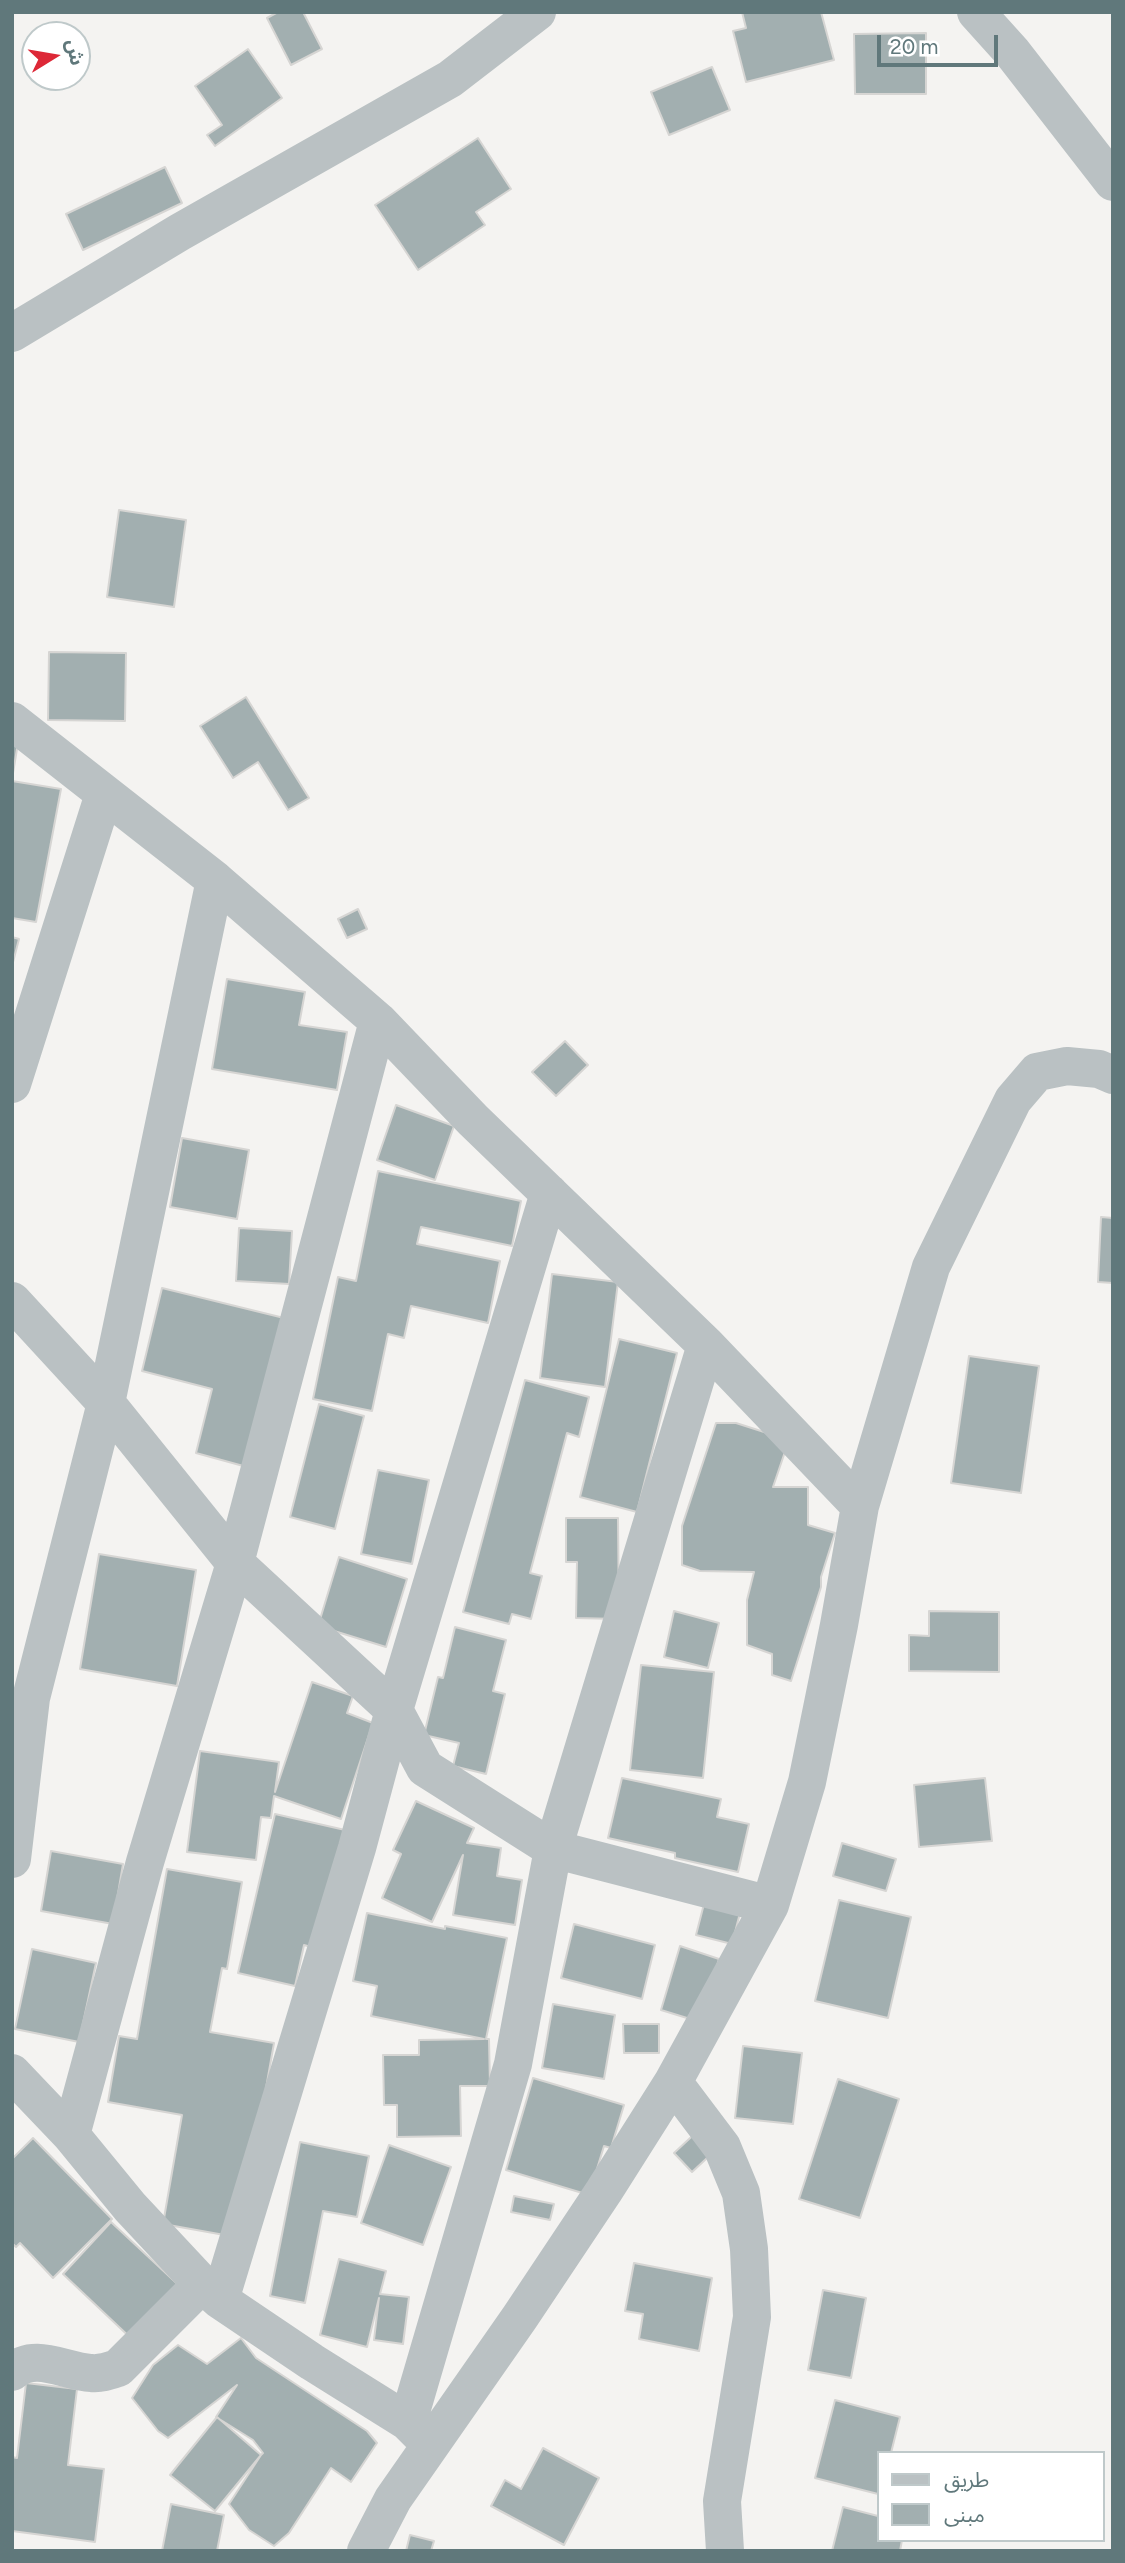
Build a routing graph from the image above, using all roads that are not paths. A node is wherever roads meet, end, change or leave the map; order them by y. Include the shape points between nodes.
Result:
1 (537, 12) edge
2 (976, 12) edge
3 (1113, 182) edge
4 (12, 333) edge
5 (12, 721) edge
6 (104, 794) junction
7 (215, 880) junction
8 (378, 1021) junction
9 (1113, 1076) edge
10 (12, 1084) edge
11 (549, 1193) junction
12 (12, 1301) edge
13 (706, 1345) junction
14 (106, 1403) junction
15 (860, 1506) junction
16 (235, 1563) junction
17 (394, 1710) junction
18 (553, 1849) junction
19 (12, 1859) edge
20 (770, 1905) junction
21 (12, 2073) edge
22 (673, 2082) junction
23 (71, 2135) junction
24 (211, 2292) junction
25 (12, 2372) edge
26 (419, 2433) junction
27 (366, 2551) edge
28 (725, 2551) edge

1 - 4 street via 450,79
2 - 3 street
5 - 6 street
6 - 7 street
6 - 10 street
7 - 8 street
7 - 14 street
8 - 11 street
8 - 16 street
9 - 15 street via 1099,1069 1067,1066 1037,1072 1013,1100 931,1267
11 - 13 street
11 - 17 street
12 - 14 street
13 - 15 street
13 - 18 street
14 - 16 street
14 - 19 street via 31,1699
15 - 20 street via 807,1782
16 - 17 street
16 - 23 street via 145,1863
17 - 18 street via 425,1768
17 - 24 street via 357,1848
18 - 20 street
18 - 26 street via 513,2064
20 - 22 street
21 - 23 street
22 - 26 street via 543,2283
22 - 28 street via 722,2147 741,2193 749,2249 752,2317 722,2501
23 - 24 street via 130,2207
24 - 25 street via 118,2368 89,2373 37,2361
24 - 26 street
26 - 27 street

